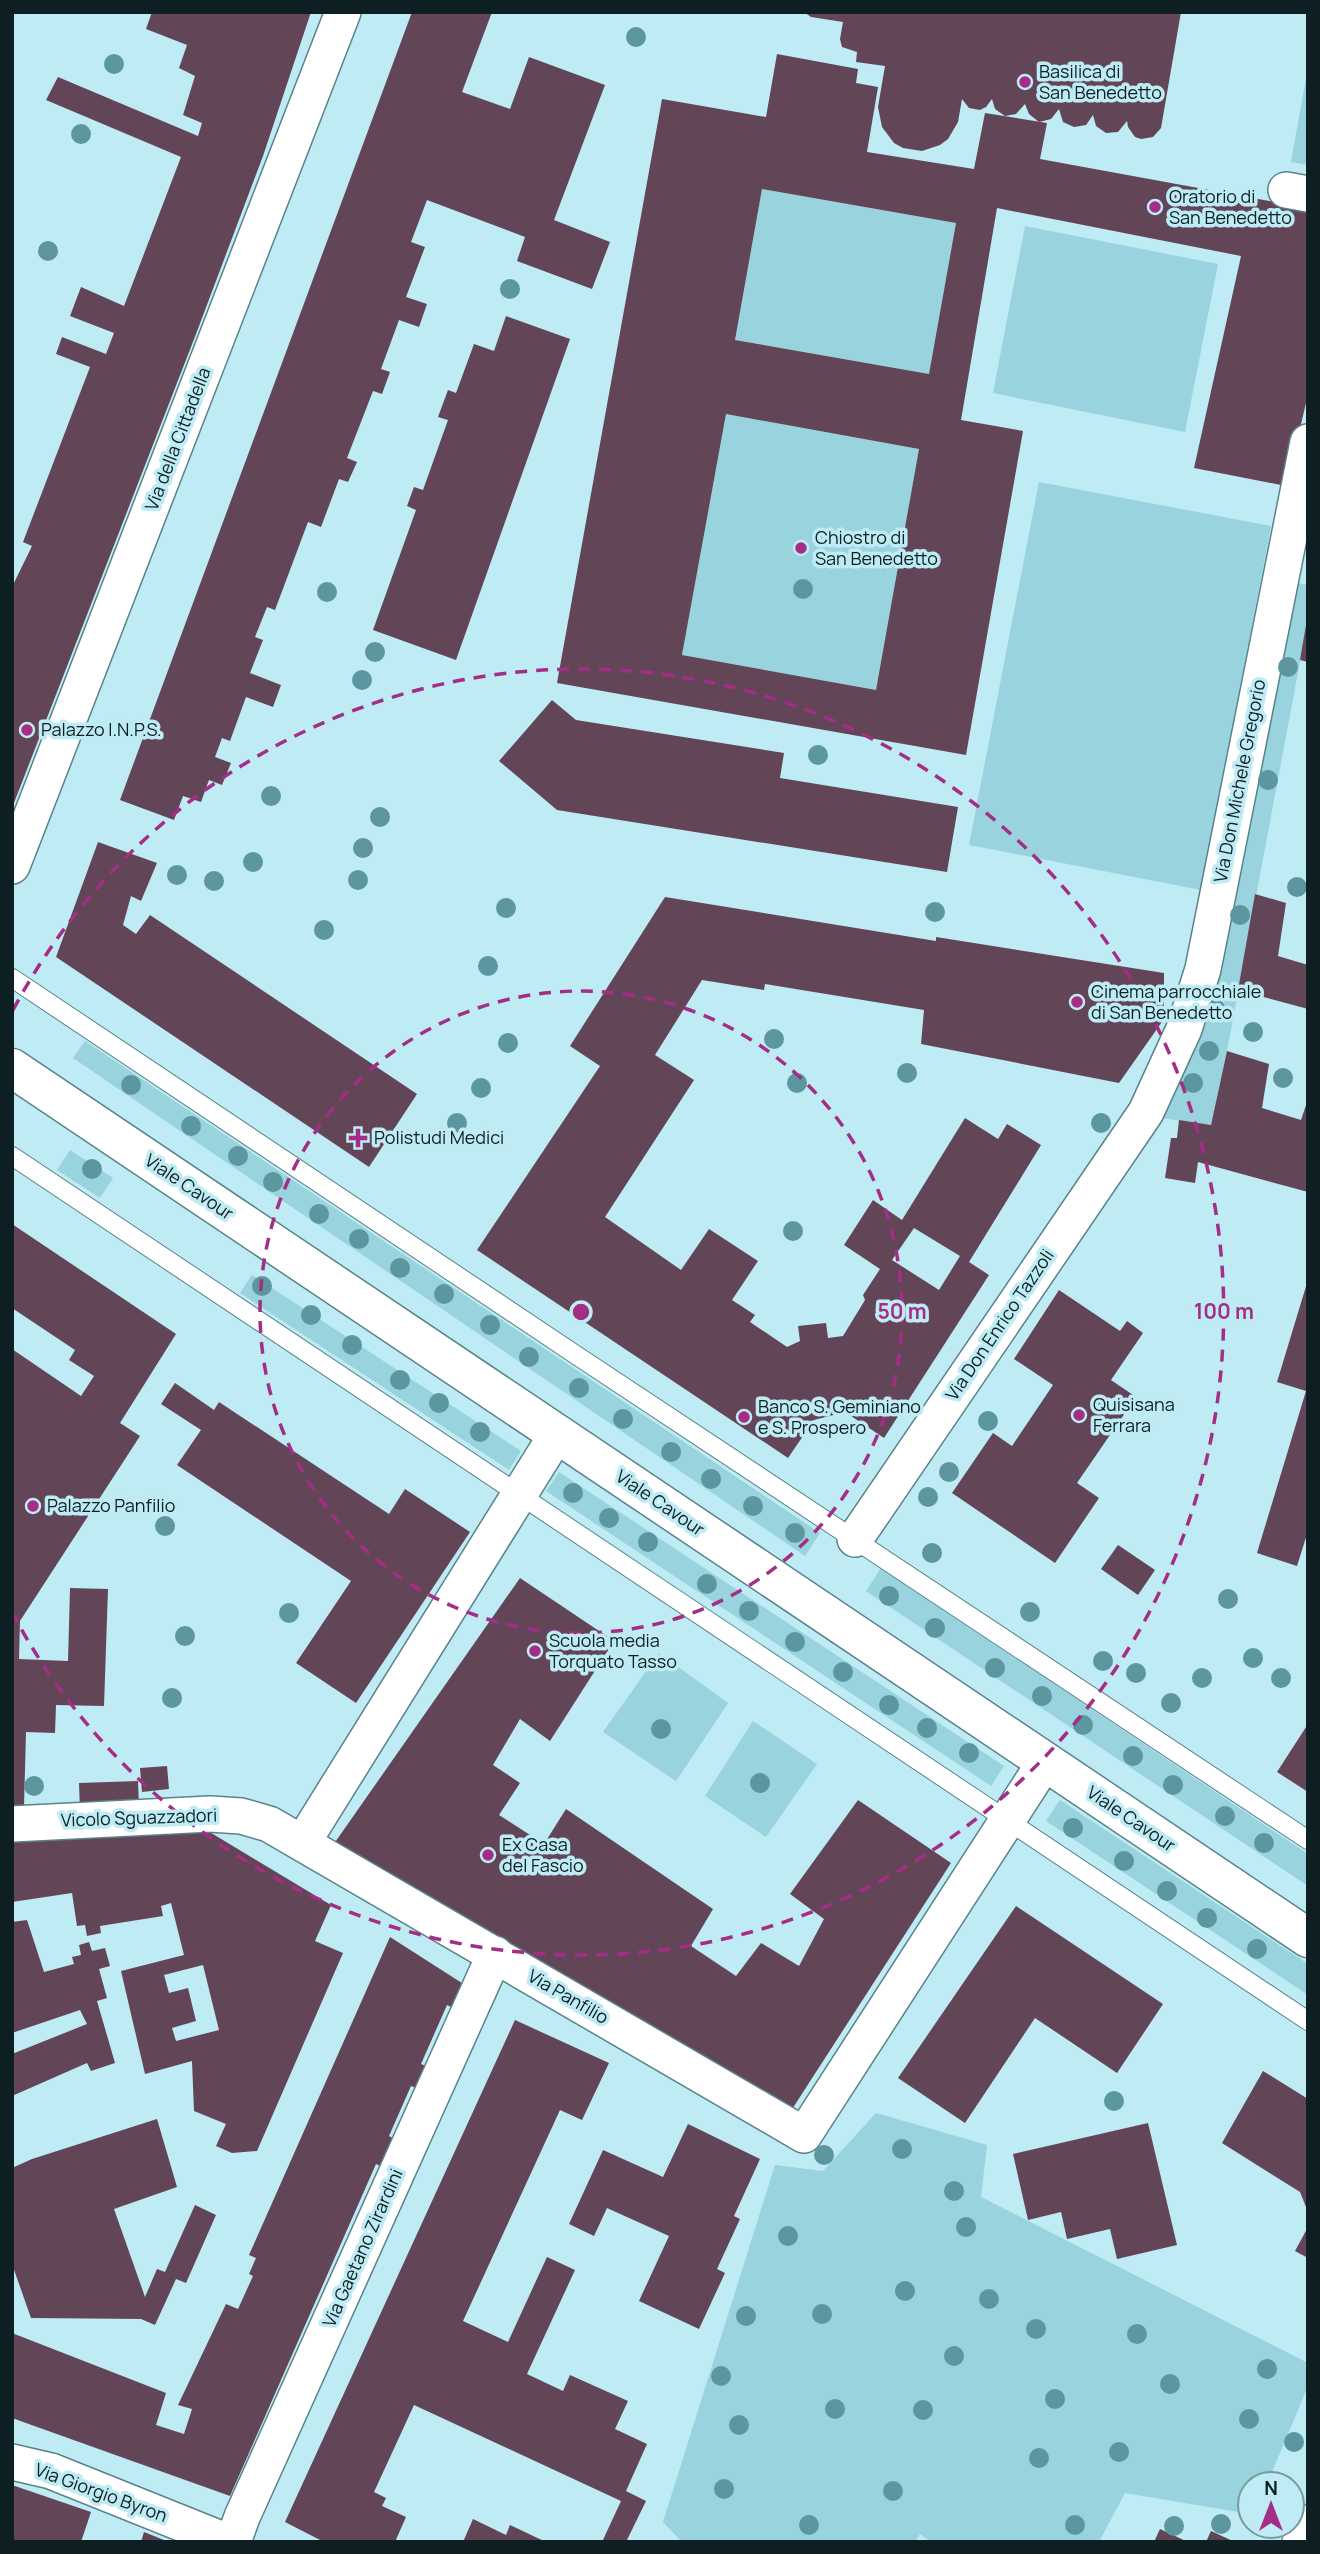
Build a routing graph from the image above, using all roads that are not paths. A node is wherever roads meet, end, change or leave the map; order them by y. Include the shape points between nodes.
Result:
1 (344, 12) edge
2 (1308, 442) edge
3 (12, 866) edge
4 (12, 978) edge
5 (12, 1068) edge
6 (1146, 1112) joint
7 (12, 1156) edge
8 (557, 1434) junction
9 (520, 1495) junction
10 (855, 1539) junction
11 (1045, 1762) junction
12 (1008, 1821) junction
13 (12, 1824) edge
14 (1308, 1840) edge
15 (303, 1842) junction
16 (1308, 1938) edge
17 (495, 1954) junction
18 (1308, 2021) edge
19 (12, 2462) edge
20 (1308, 2524) edge
21 (228, 2542) edge
22 (233, 2542) edge
23 (1300, 2542) edge

1 - 3 street, Via della Cittadella
2 - 6 street, Via Don Michele Gregorio via 1203,969 1184,1029
4 - 10 lane
5 - 8 street, Viale Cavour
6 - 10 street, Via Don Enrico Tazzoli
7 - 9 lane
8 - 9 street
8 - 11 street, Viale Cavour
9 - 12 lane
9 - 15 street
10 - 14 lane
11 - 12 street, Via Panfilio
11 - 16 street, Viale Cavour
12 - 17 street, Via Panfilio via 804,2135
12 - 18 lane
13 - 15 street, Vicolo Sguazzadori via 210,1814 269,1824
15 - 17 street, Via Panfilio
17 - 22 street, Via Gaetano Zirardini
19 - 21 street, Via Giorgio Byron via 51,2471
20 - 23 street

